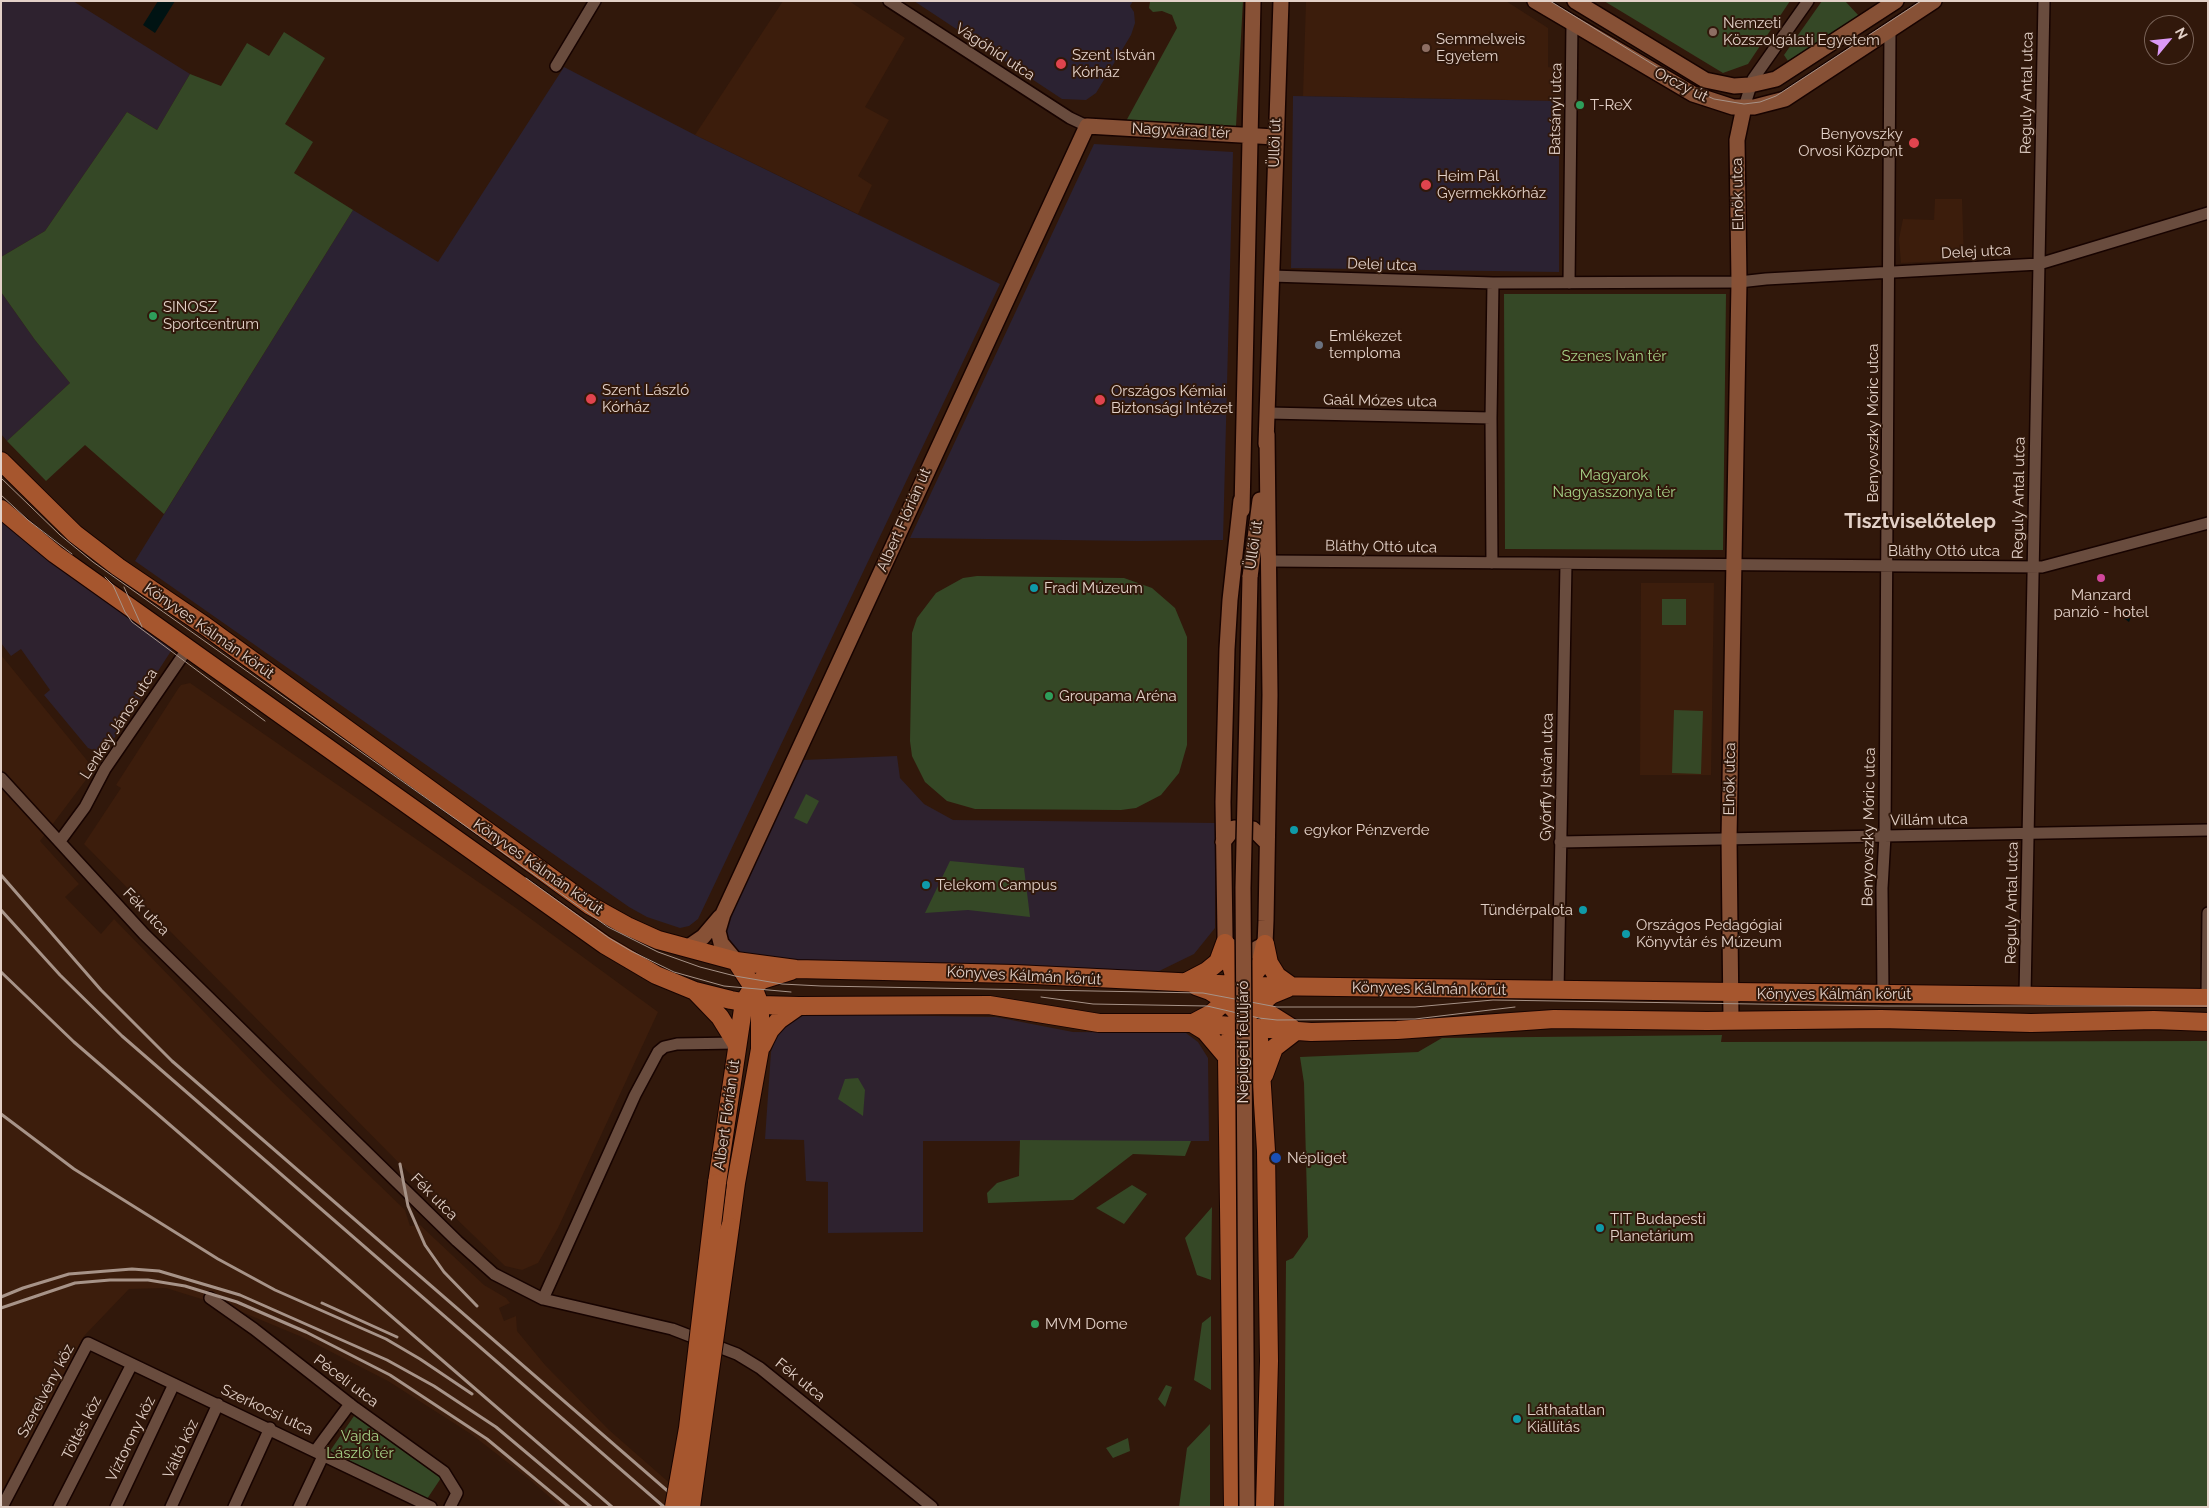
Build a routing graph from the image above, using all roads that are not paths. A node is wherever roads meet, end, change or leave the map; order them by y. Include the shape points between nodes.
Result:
1 (595, 1) edge
2 (889, 1) edge
3 (1253, 1) edge
4 (1281, 1) edge
5 (1535, 1) edge
6 (1575, 1) edge
7 (1808, 1) edge
8 (1896, 1) edge
9 (1934, 1) edge
10 (2044, 1) edge
11 (1572, 24) junction
12 (1890, 31) junction
13 (556, 66) dead end
14 (1750, 86) junction
15 (1744, 107) junction
16 (1087, 126) junction
17 (1250, 135) junction
18 (1275, 137) junction
19 (2208, 213) edge
20 (2039, 264) junction
21 (1889, 272) junction
22 (1271, 276) junction
23 (1738, 282) junction
24 (1493, 283) junction
25 (1569, 283) junction
26 (1268, 414) junction
27 (1491, 418) junction
28 (1267, 434) junction
29 (1, 461) edge
30 (1241, 500) junction
31 (1, 509) edge
32 (2208, 523) edge
33 (1270, 561) junction
34 (1492, 563) junction
35 (1566, 564) junction
36 (1734, 566) junction
37 (1887, 566) junction
38 (2032, 566) junction
39 (1250, 577) junction
40 (188, 648) junction
41 (1, 778) edge
42 (2208, 830) edge
43 (2029, 833) junction
44 (1885, 836) junction
45 (1730, 838) junction
46 (60, 841) junction
47 (1223, 842) junction
48 (1266, 842) junction
49 (1560, 842) junction
50 (2208, 913) edge
51 (723, 914) junction
52 (1225, 943) junction
53 (1265, 944) junction
54 (687, 948) junction
55 (736, 961) junction
56 (796, 969) junction
57 (1185, 983) junction
58 (1241, 986) junction
59 (1291, 986) junction
60 (753, 987) junction
61 (695, 991) junction
62 (1558, 991) junction
63 (1730, 993) junction
64 (1883, 994) junction
65 (2025, 996) junction
66 (2207, 998) edge
67 (1226, 1002) junction
68 (752, 1004) junction
69 (798, 1006) junction
70 (1257, 1006) junction
71 (1731, 1020) junction
72 (2208, 1022) edge
73 (1192, 1023) junction
74 (1243, 1023) junction
75 (1296, 1031) junction
76 (736, 1043) junction
77 (760, 1049) junction
78 (1227, 1057) junction
79 (1263, 1078) junction
80 (1227, 1111) junction
81 (1264, 1112) junction
82 (1229, 1147) junction
83 (1266, 1151) junction
84 (210, 1298) dead end
85 (543, 1299) junction
86 (88, 1343) joint
87 (132, 1364) junction
88 (174, 1384) junction
89 (218, 1404) junction
90 (350, 1404) junction
91 (270, 1428) junction
92 (320, 1452) junction
93 (2, 1507) edge
94 (59, 1507) edge
95 (116, 1507) edge
96 (171, 1507) edge
97 (234, 1507) edge
98 (298, 1507) edge
99 (431, 1507) edge
100 (450, 1507) edge
101 (674, 1507) edge
102 (690, 1507) edge
103 (932, 1507) edge
104 (1233, 1507) edge
105 (1247, 1507) edge
106 (1265, 1507) edge

1 - 13 street
2 - 16 street, Vágóhíd utca
3 - 17 main road, Üllői út
4 - 18 main road, Üllői út
5 - 11 main road, Orczy út
6 - 14 main road, Orczy út via 1705,80
7 - 14 street
8 - 14 main road, Orczy út via 1776,79
9 - 12 main road, Orczy út
10 - 20 street, Reguly Antal utca
11 - 15 main road, Orczy út via 1693,94 1718,104
11 - 25 street, Batsányi utca
12 - 15 main road, Orczy út via 1785,99 1764,106
12 - 21 street, Benyovszky Móric utca
14 - 15 street
15 - 23 main road, Elnök utca via 1737,140
16 - 17 main road, Nagyvárad tér
16 - 51 main road, Albert Flórián út
17 - 18 main road, Nagyvárad tér
17 - 30 main road, Üllői út
18 - 22 main road, Üllői út
19 - 20 street, Delej utca
20 - 21 street, Delej utca
20 - 38 street, Reguly Antal utca
21 - 23 street, Delej utca
21 - 37 street, Benyovszky Móric utca
22 - 24 street, Delej utca
22 - 26 main road, Üllői út
23 - 25 street
23 - 36 main road
24 - 25 street
24 - 27 street
26 - 27 street, Gaál Mózes utca
26 - 28 main road, Üllői út
27 - 34 street
28 - 33 main road
28 - 39 main road, Üllői út
29 - 54 main road, Könyves Kálmán körút via 75,534 118,567 205,626 590,905 650,936
30 - 39 main road, Üllői út
30 - 47 main road via 1228,639
31 - 40 main road, Könyves Kálmán körút via 55,554
32 - 38 street, Bláthy Ottó utca via 2042,567
33 - 34 street, Bláthy Ottó utca
33 - 48 main road
34 - 35 street
35 - 36 street
35 - 49 street, Győrffy István utca
36 - 37 street, Bláthy Ottó utca
36 - 45 main road, Elnök utca
37 - 38 street, Bláthy Ottó utca
37 - 44 street, Benyovszky Móric utca
38 - 43 street, Reguly Antal utca
39 - 105 main road, Népligeti felüljáró, bridge via 1243,888
40 - 46 street, Lenkey János utca
40 - 61 main road, Könyves Kálmán körút via 605,945 656,975
41 - 46 street, Fék utca
42 - 43 street, Villám utca
43 - 44 street, Villám utca
43 - 65 street, Reguly Antal utca
44 - 45 street, Villám utca
44 - 64 street, Benyovszky Móric utca
45 - 49 street, Villám utca
45 - 63 main road, Elnök utca
46 - 85 street, Fék utca via 144,934 457,1240 494,1274
47 - 48 main road via 1234,828 1253,829
47 - 52 main road
48 - 53 main road
49 - 62 street, Győrffy István utca
50 - 66 street
51 - 54 main road, Albert Flórián út via 703,937
51 - 55 main road, Albert Flórián út via 718,930 721,943
52 - 53 main road via 1238,950 1252,951
52 - 57 main road via 1218,962
52 - 58 main road via 1233,972
53 - 58 main road via 1260,966
53 - 59 main road via 1277,976
54 - 55 main road, Könyves Kálmán körút
55 - 56 main road, Könyves Kálmán körút
55 - 60 main road
56 - 57 main road, Könyves Kálmán körút via 1015,974
56 - 60 main road via 762,980
57 - 58 main road, Könyves Kálmán körút
57 - 67 main road
58 - 59 main road, Könyves Kálmán körút
58 - 67 main road
58 - 70 main road
59 - 62 main road, Könyves Kálmán körút
59 - 70 main road
60 - 68 main road
61 - 68 main road, Könyves Kálmán körút
61 - 76 main road via 720,1017
62 - 63 main road, Könyves Kálmán körút
63 - 64 main road, Könyves Kálmán körút
63 - 71 main road, Elnök utca
64 - 65 main road, Könyves Kálmán körút
65 - 66 main road, Könyves Kálmán körút
67 - 73 main road
67 - 74 main road
68 - 69 main road, Könyves Kálmán körút
68 - 76 main road
68 - 77 main road, Albert Flórián út
69 - 73 main road, Könyves Kálmán körút via 989,1006 1099,1024
69 - 77 main road via 770,1030
70 - 74 main road
70 - 75 main road
71 - 72 main road, Könyves Kálmán körút via 1881,1018 2031,1023
71 - 75 main road, Könyves Kálmán körút via 1554,1019 1396,1030
73 - 74 main road, Könyves Kálmán körút
73 - 78 main road via 1205,1031
74 - 75 main road, Könyves Kálmán körút
74 - 78 main road via 1230,1038
74 - 79 main road via 1259,1039
75 - 79 main road via 1274,1048
76 - 85 street, Albert Flórián út via 669,1046 658,1052
76 - 101 main road, Albert Flórián út, bridge via 688,1428
77 - 102 main road, Albert Flórián út, bridge via 736,1183
78 - 80 main road
79 - 81 main road
80 - 81 main road via 1242,1102 1252,1101
80 - 82 main road
81 - 83 main road
82 - 83 main road via 1249,1160 1257,1160
82 - 104 main road
83 - 106 main road via 1269,1361
84 - 90 street, Péceli utca
85 - 103 street, Fék utca via 672,1329 737,1354 760,1368
86 - 87 street, Szerkocsi utca
86 - 93 street, Szerelvény köz
87 - 88 street, Szerkocsi utca
87 - 94 street, Töltés köz
88 - 89 street, Szerkocsi utca
88 - 95 street, Víztorony köz
89 - 91 street, Szerkocsi utca
89 - 96 street, Váltó köz
90 - 92 street
90 - 100 street, Péceli utca via 444,1472 457,1493
91 - 92 street, Szerkocsi utca
91 - 97 street
92 - 98 street
92 - 99 street, Szerkocsi utca

